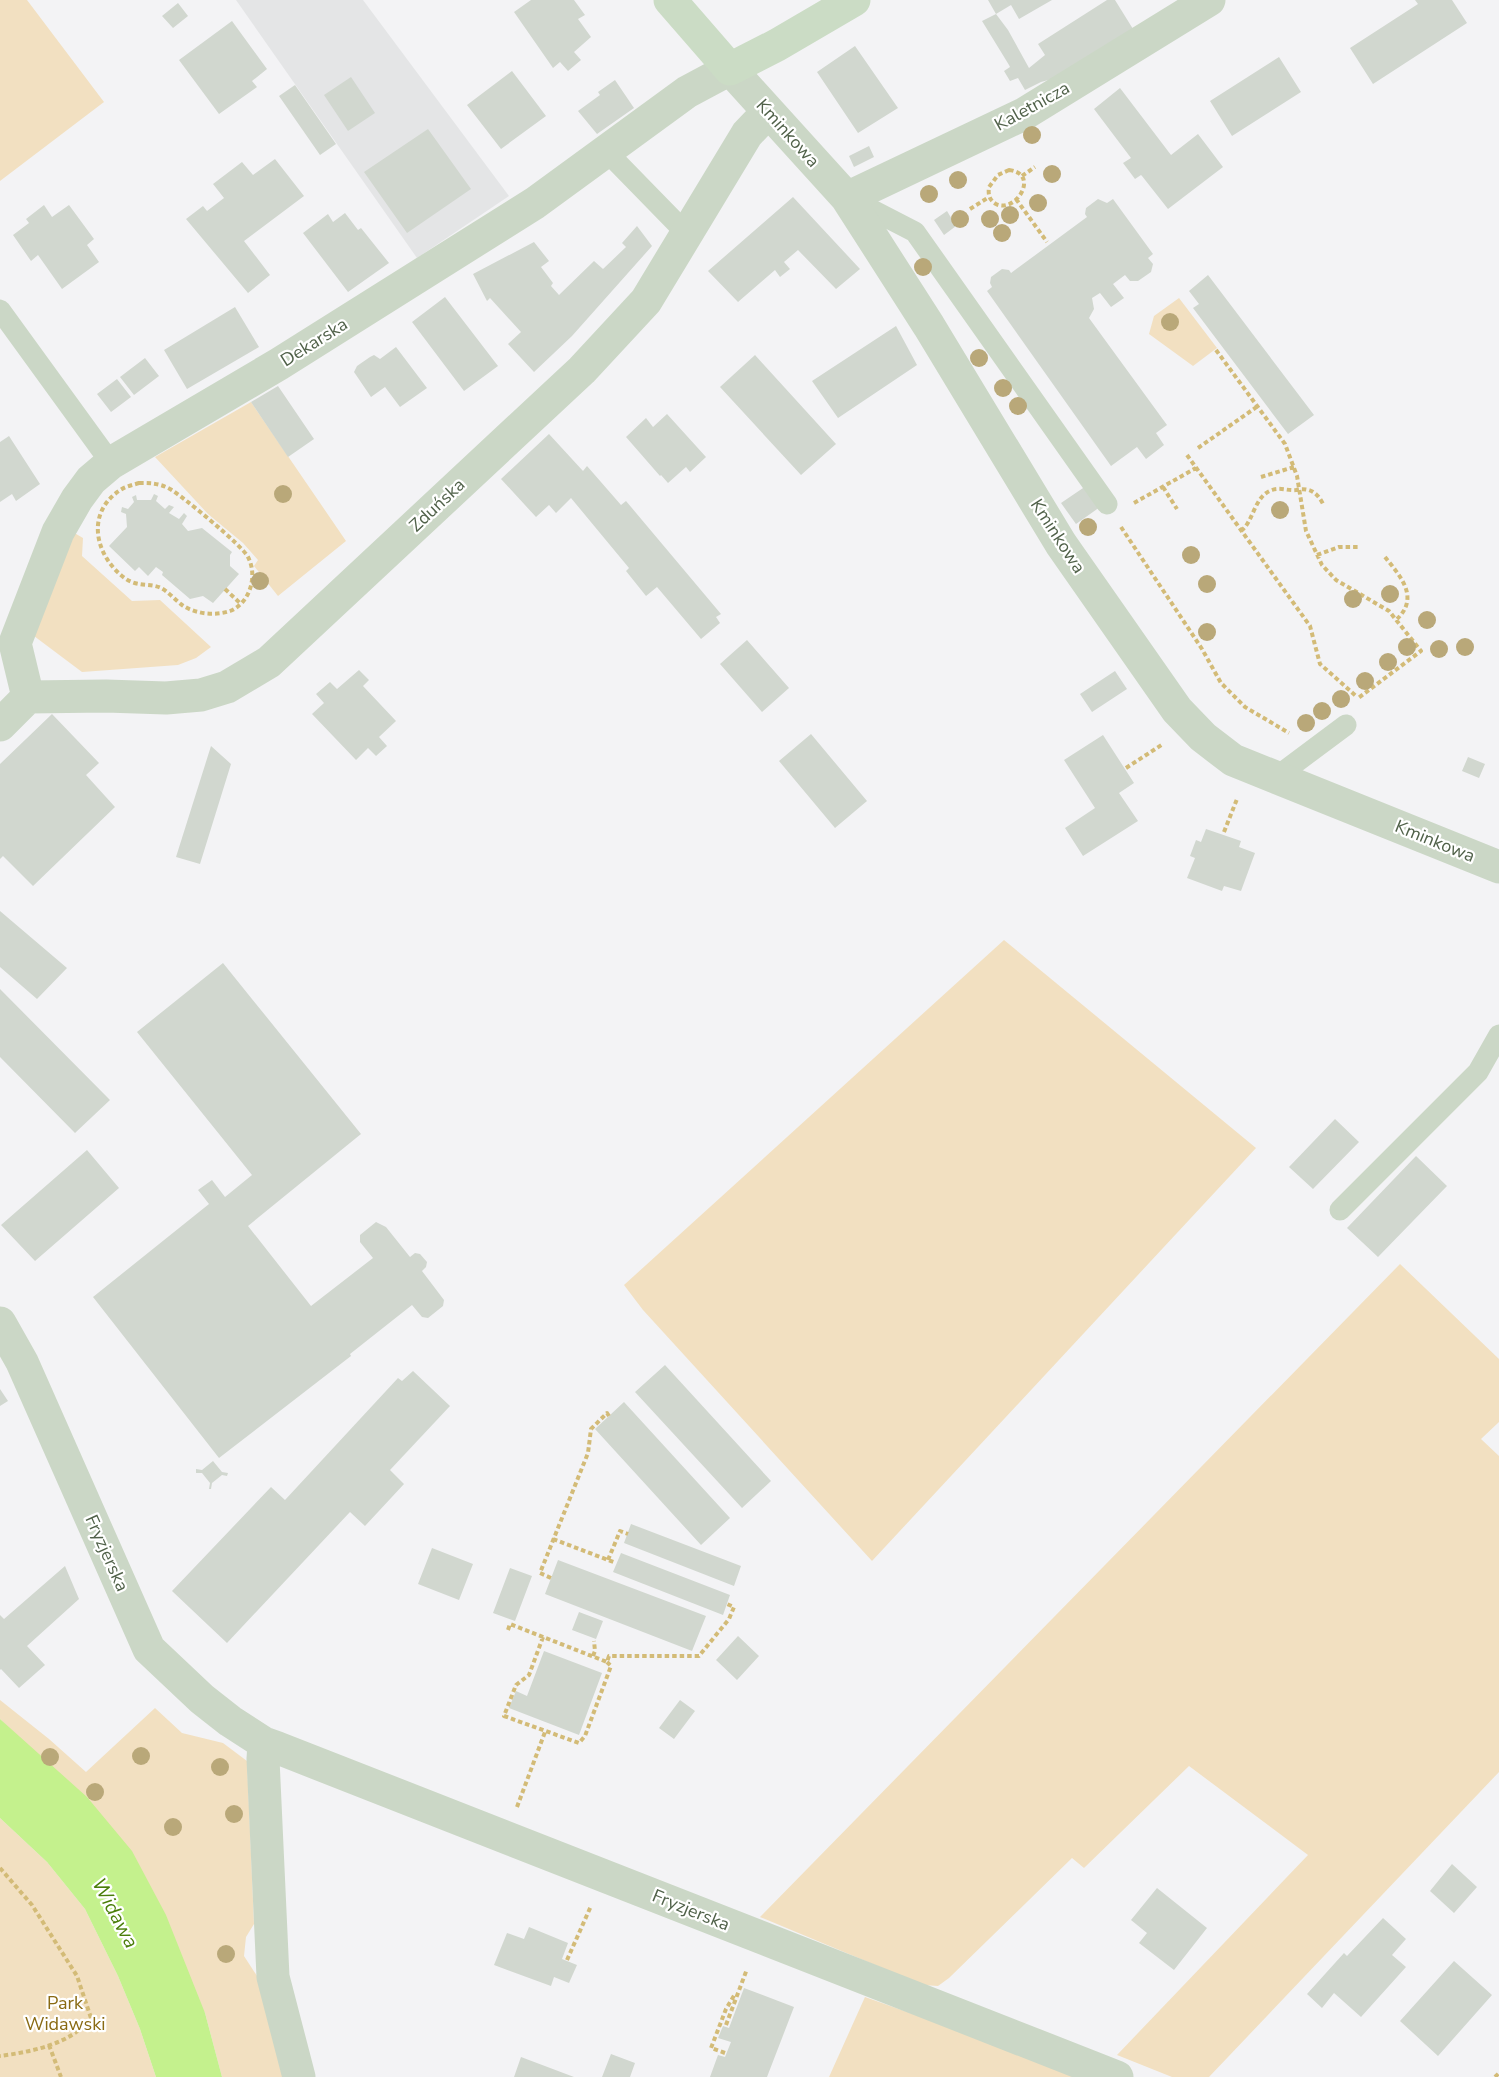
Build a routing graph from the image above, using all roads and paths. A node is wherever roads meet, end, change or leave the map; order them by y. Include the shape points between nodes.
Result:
1 (670, 0) edge
2 (854, 0) edge
3 (1209, 0) edge
4 (730, 69) junction
5 (768, 112) junction
6 (606, 151) junction
7 (1035, 167) dead end
8 (994, 169) dead end
9 (998, 175) junction
10 (1022, 176) junction
11 (858, 192) junction
12 (989, 196) junction
13 (1016, 199) junction
14 (969, 209) dead end
15 (687, 234) junction
16 (1047, 242) dead end
17 (0, 310) edge
18 (1216, 350) dead end
19 (1258, 406) junction
20 (1198, 448) dead end
21 (1187, 455) dead end
22 (111, 462) junction
23 (1294, 467) junction
24 (1196, 468) junction
25 (1261, 477) dead end
26 (1162, 487) junction
27 (1299, 489) junction
28 (1107, 504) dead end
29 (1133, 504) dead end
30 (1323, 504) dead end
31 (1177, 509) dead end
32 (1119, 523) dead end
33 (1241, 531) junction
34 (1360, 548) dead end
35 (1317, 555) junction
36 (1385, 557) dead end
37 (225, 590) dead end
38 (240, 604) junction
39 (1397, 618) junction
40 (28, 697) junction
41 (1358, 698) junction
42 (1347, 715) joint
43 (0, 724) edge
44 (1192, 726) junction
45 (1291, 735) dead end
46 (1126, 768) dead end
47 (1275, 778) junction
48 (1228, 824) dead end
49 (1224, 832) dead end
50 (1499, 867) edge
51 (1499, 1035) edge
52 (1340, 1210) dead end
53 (0, 1323) edge
54 (609, 1416) dead end
55 (628, 1534) dead end
56 (553, 1539) junction
57 (608, 1560) junction
58 (616, 1563) dead end
59 (551, 1578) dead end
60 (727, 1604) dead end
61 (508, 1630) dead end
62 (543, 1637) junction
63 (594, 1641) dead end
64 (593, 1656) junction
65 (607, 1662) junction
66 (545, 1732) junction
67 (264, 1743) junction
68 (506, 1838) junction
69 (0, 1868) edge
70 (604, 1875) junction
71 (759, 1937) junction
72 (567, 1960) dead end
73 (741, 1983) junction
74 (726, 2025) dead end
75 (49, 2045) junction
76 (726, 2053) dead end
77 (0, 2056) edge
78 (1499, 2073) edge
79 (61, 2077) edge
80 (299, 2077) edge
81 (1117, 2077) edge
82 (1495, 2077) edge

1 - 4 street
2 - 4 street
3 - 11 street, Kaletnicza via 1058,102 1024,114
4 - 5 street, Kminkowa
4 - 6 street, Dekarska via 687,92
5 - 11 street, Kminkowa
5 - 15 street, Zduńska via 747,134
6 - 15 lane
6 - 22 street, Dekarska via 535,203 279,364
7 - 10 path
8 - 9 path
9 - 10 path via 1009,170
9 - 12 path via 989,187
10 - 13 path via 1023,189
11 - 28 lane via 915,232
11 - 44 street, Kminkowa via 928,326 1061,544 1176,710
12 - 13 path via 1000,206
12 - 14 path
13 - 16 path
15 - 40 street, Zduńska via 646,301 582,370 269,662 227,687 201,695
17 - 22 lane
18 - 19 path
19 - 20 path
19 - 23 path via 1285,444
21 - 24 path
22 - 40 street, Dekarska via 91,480 58,532 15,644
23 - 25 path
23 - 27 path
24 - 26 path
24 - 33 path
26 - 29 path
26 - 31 path
27 - 30 path via 1316,492
27 - 33 path via 1272,490 1266,494
27 - 35 path via 1306,531
32 - 45 path via 1221,683 1245,707
33 - 41 path via 1310,626 1320,664
34 - 35 path via 1339,547
35 - 39 path via 1336,580
36 - 39 path via 1406,586 1407,605
37 - 38 path
38 - 38 path via 211,614 183,606 160,587 128,580 107,562 99,547 98,526 109,499 123,488 139,483 156,483 172,489 248,556 253,580
39 - 41 path via 1421,651
40 - 43 street
41 - 42 path
42 - 47 lane
44 - 46 path
44 - 47 street, Kminkowa via 1233,760
47 - 50 street, Kminkowa
48 - 49 path
51 - 52 lane via 1478,1072
53 - 67 street, Fryzjerska via 22,1362 149,1649 202,1699
54 - 56 path via 607,1413 591,1428 588,1453
55 - 57 path via 620,1531
56 - 57 path
56 - 59 path via 540,1573
57 - 58 path
60 - 65 path via 734,1607 729,1619 699,1656 609,1656
61 - 62 path via 510,1624
62 - 64 path
62 - 66 path via 529,1675 516,1685 504,1716
63 - 64 path
64 - 65 path
65 - 66 path via 611,1666 581,1742 576,1744
66 - 68 path
67 - 68 street, Fryzjerska
67 - 80 street via 273,1977
68 - 70 street, Fryzjerska
69 - 75 path via 32,1905 77,1976 91,2018 72,2037
70 - 71 street, Fryzjerska
70 - 72 path
71 - 73 path
71 - 81 street, Fryzjerska
73 - 74 path
73 - 76 path via 711,2048
75 - 77 path
75 - 79 path
78 - 82 path

